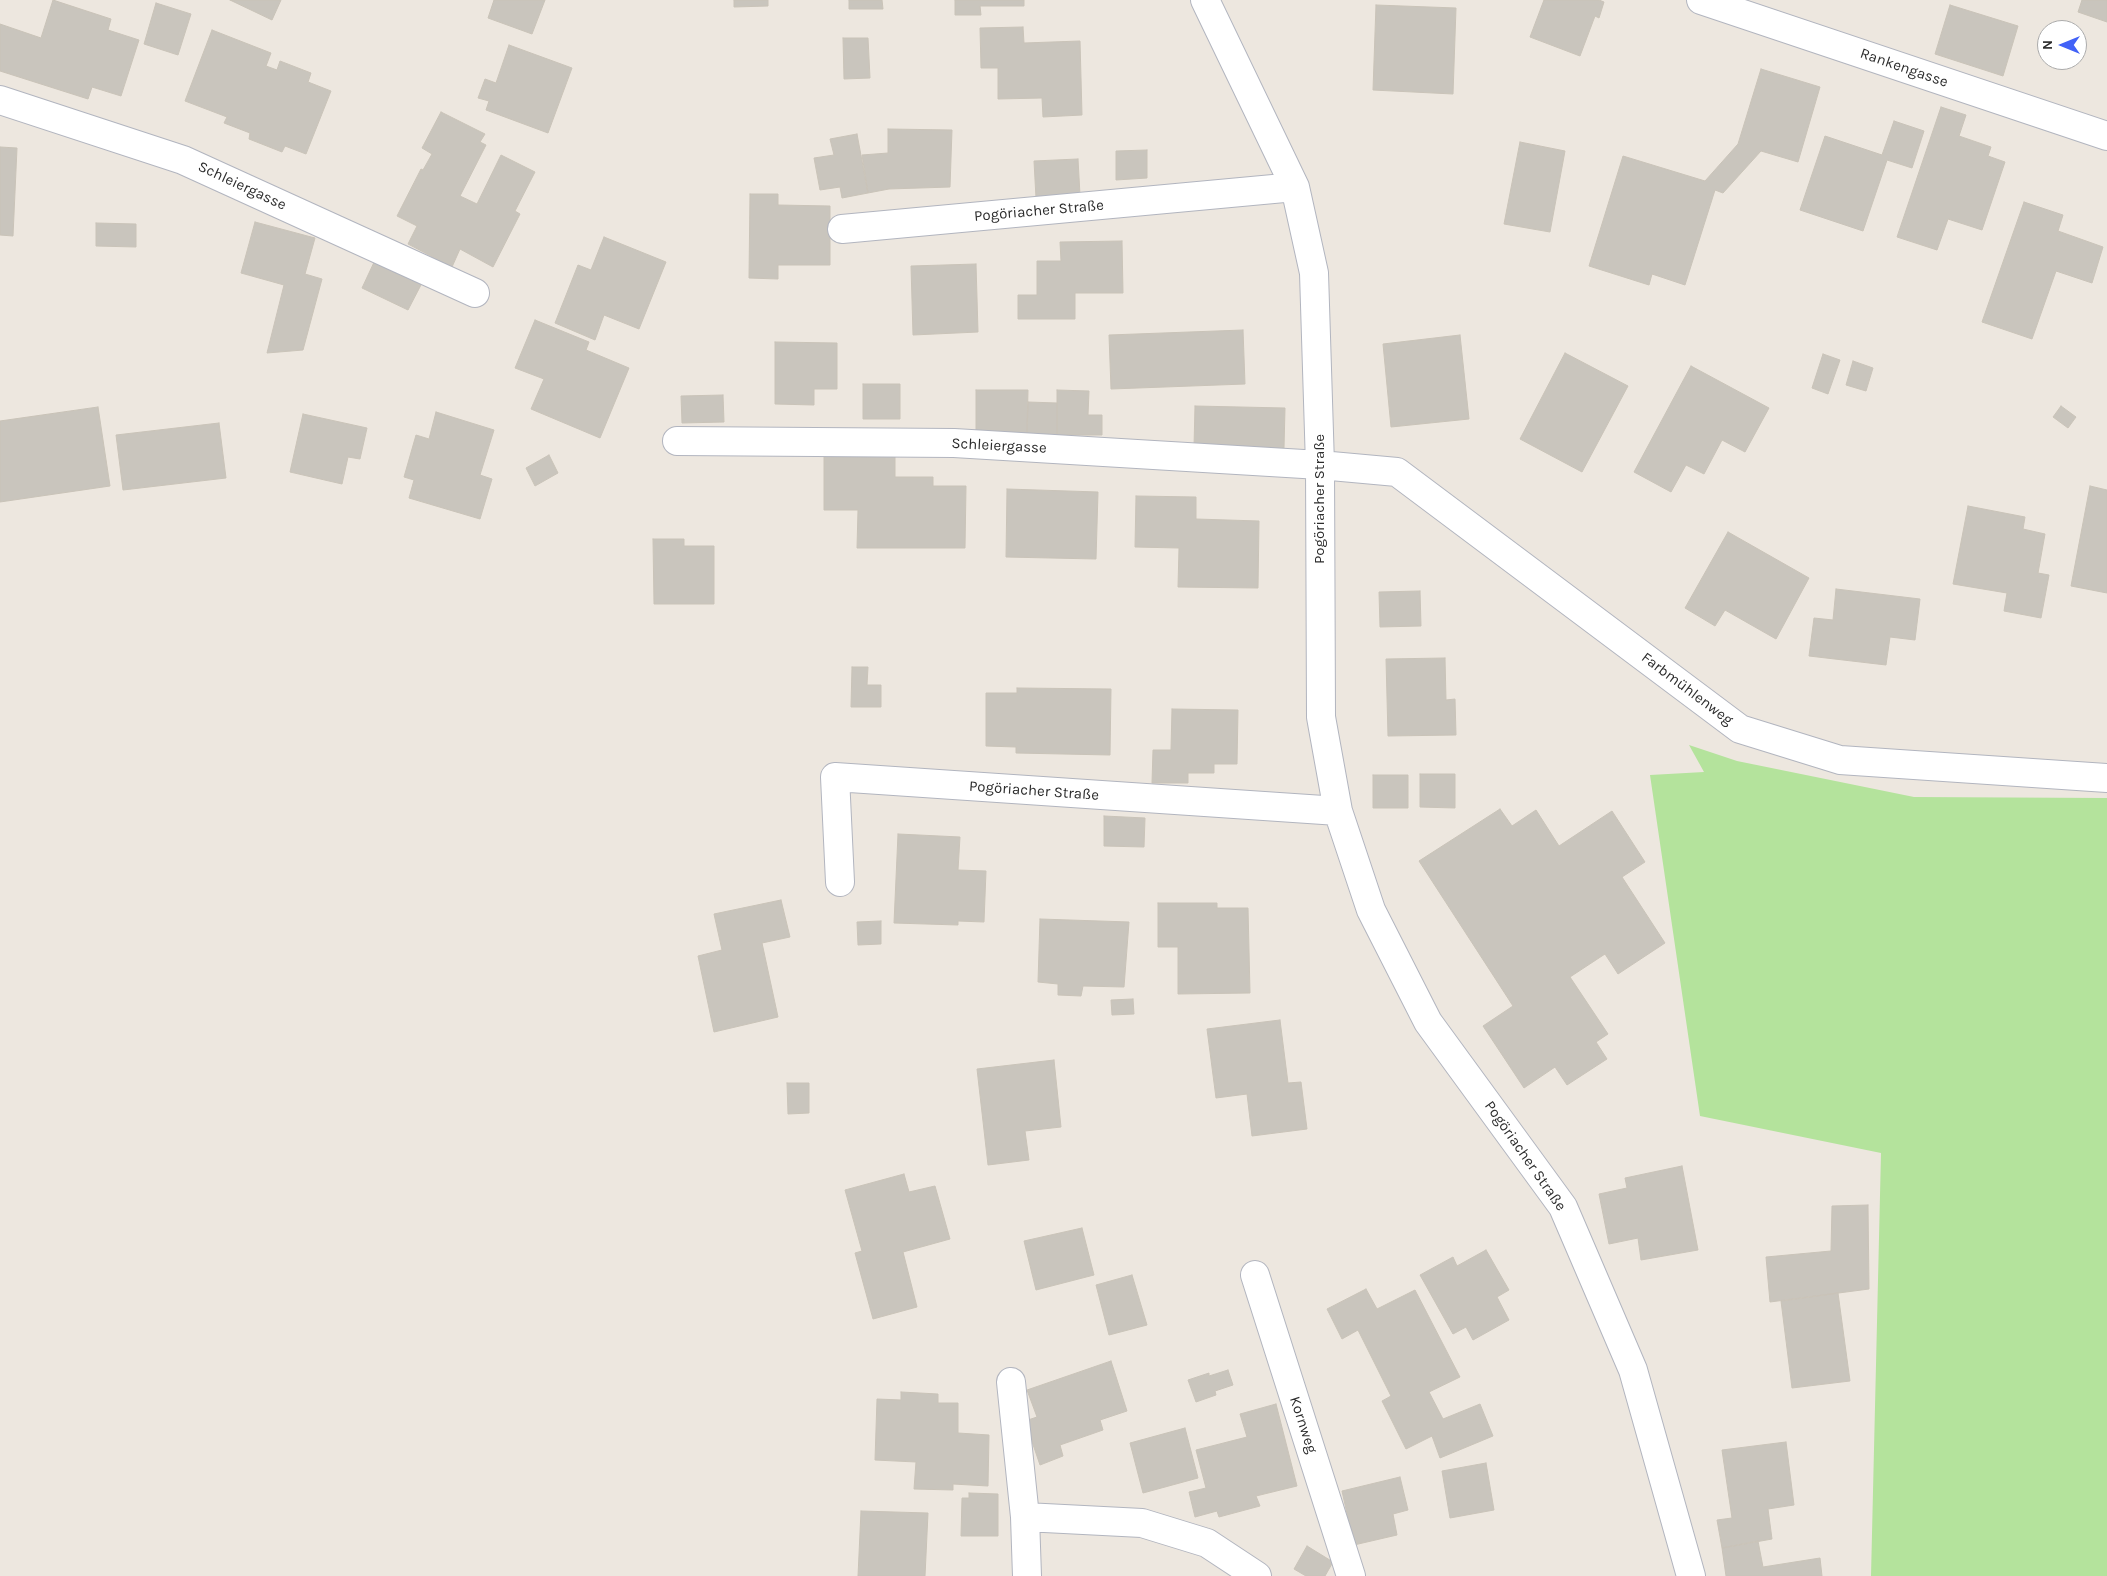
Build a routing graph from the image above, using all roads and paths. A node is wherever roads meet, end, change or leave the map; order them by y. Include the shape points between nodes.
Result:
1 (1205, 0) edge
2 (1701, 0) edge
3 (0, 100) edge
4 (2107, 136) edge
5 (1295, 187) junction
6 (842, 229) dead end
7 (475, 294) dead end
8 (677, 441) dead end
9 (1320, 465) junction
10 (2107, 778) edge
11 (1338, 811) junction
12 (840, 882) dead end
13 (1255, 1275) dead end
14 (1011, 1382) dead end
15 (1026, 1517) junction
16 (1027, 1576) edge
17 (1257, 1576) edge
18 (1351, 1576) edge
19 (1691, 1576) edge

1 - 5 street, Pogöriacher Straße
2 - 4 street, Rankengasse
3 - 7 street, Schleiergasse via 183,160
5 - 6 street, Pogöriacher Straße
5 - 9 street, Pogöriacher Straße via 1314,272
8 - 9 street, Schleiergasse via 954,443
9 - 10 street, Farbmühlenweg via 1397,472 1740,730 1840,760
9 - 11 street, Pogöriacher Straße via 1321,717
11 - 12 street, Pogöriacher Straße via 836,777
11 - 19 street, Pogöriacher Straße via 1371,910 1428,1022 1563,1207 1633,1370
13 - 18 street, Kornweg
14 - 15 street
15 - 16 street
15 - 17 street via 1142,1523 1207,1543

